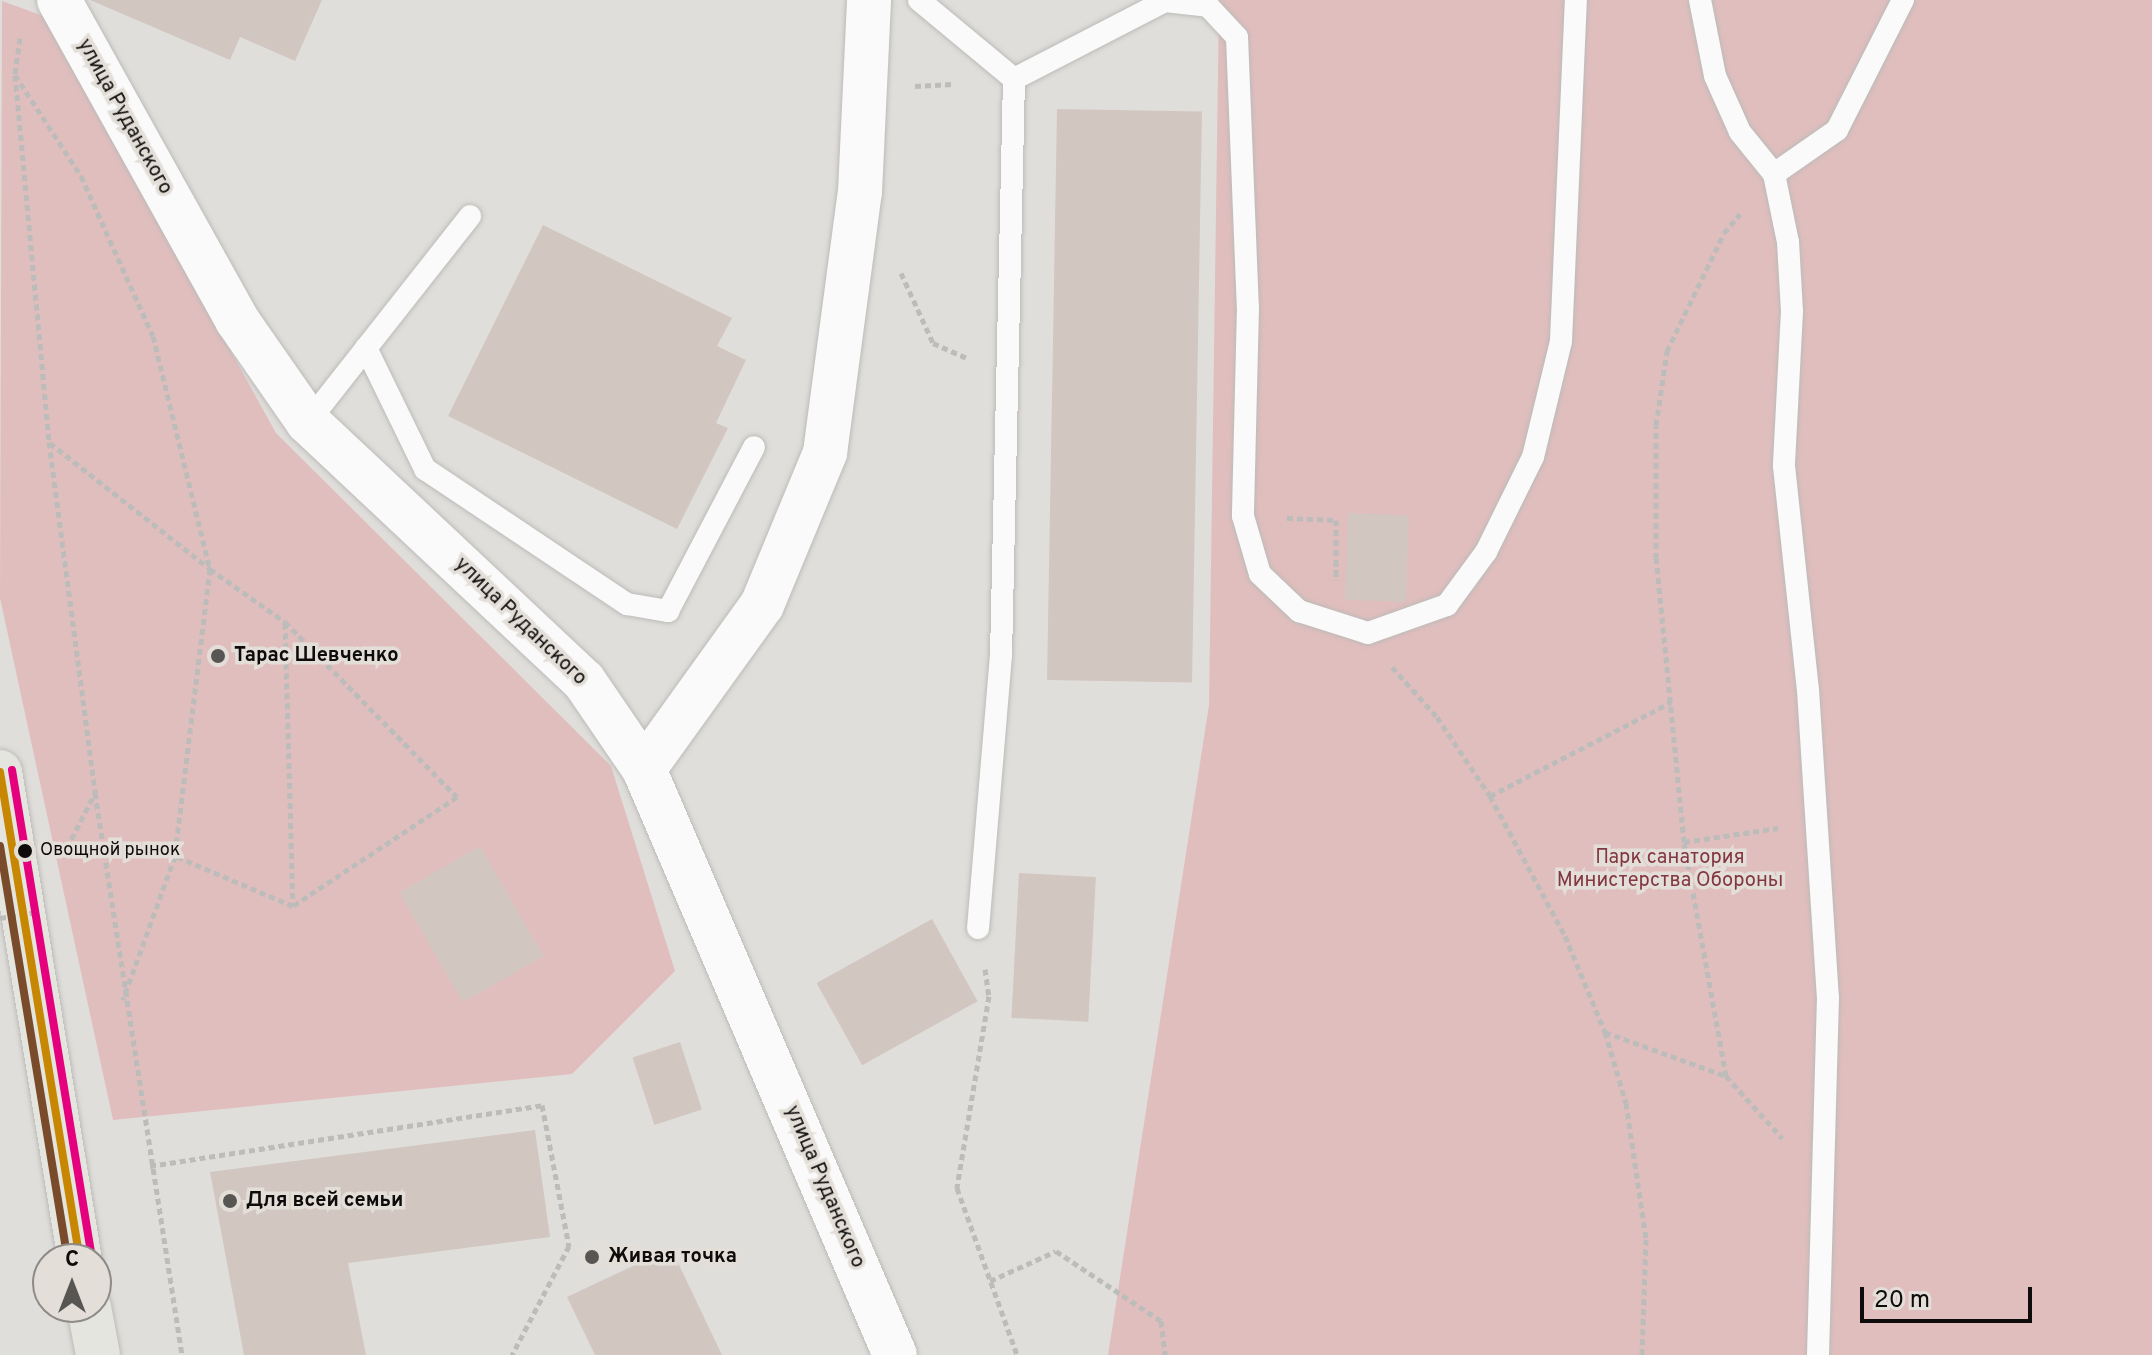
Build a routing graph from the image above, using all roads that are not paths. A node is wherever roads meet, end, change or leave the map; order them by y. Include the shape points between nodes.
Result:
1 (59, 0) edge
2 (869, 0) edge
3 (919, 0) edge
4 (1576, 0) edge
5 (1700, 0) edge
6 (1903, 0) edge
7 (1014, 79) junction
8 (1774, 174) junction
9 (470, 216) dead end
10 (366, 348) junction
11 (308, 422) junction
12 (754, 447) dead end
13 (644, 769) junction
14 (0, 772) edge
15 (978, 928) road end
16 (77, 1243) edge
17 (92, 1323) edge
18 (98, 1355) edge
19 (895, 1355) edge
20 (1818, 1355) edge

1 - 11 street, улица Руданского via 237,320
2 - 13 street via 852,253 825,453 762,605
3 - 7 lane
4 - 7 lane via 1561,341 1533,457 1486,552 1447,605 1358,630 1299,611 1260,574 1243,516 1248,307 1237,37 1208,6 1165,1
5 - 8 lane via 1715,76 1740,132
6 - 8 lane via 1837,130
7 - 15 lane via 1001,655
8 - 20 lane via 1788,242 1792,311 1784,466 1828,997
9 - 10 lane
10 - 11 lane
10 - 12 lane via 425,469 627,604 668,611
11 - 13 street, улица Руданского via 584,681
13 - 19 street, улица Руданского
14 - 16 main road
17 - 18 main road

